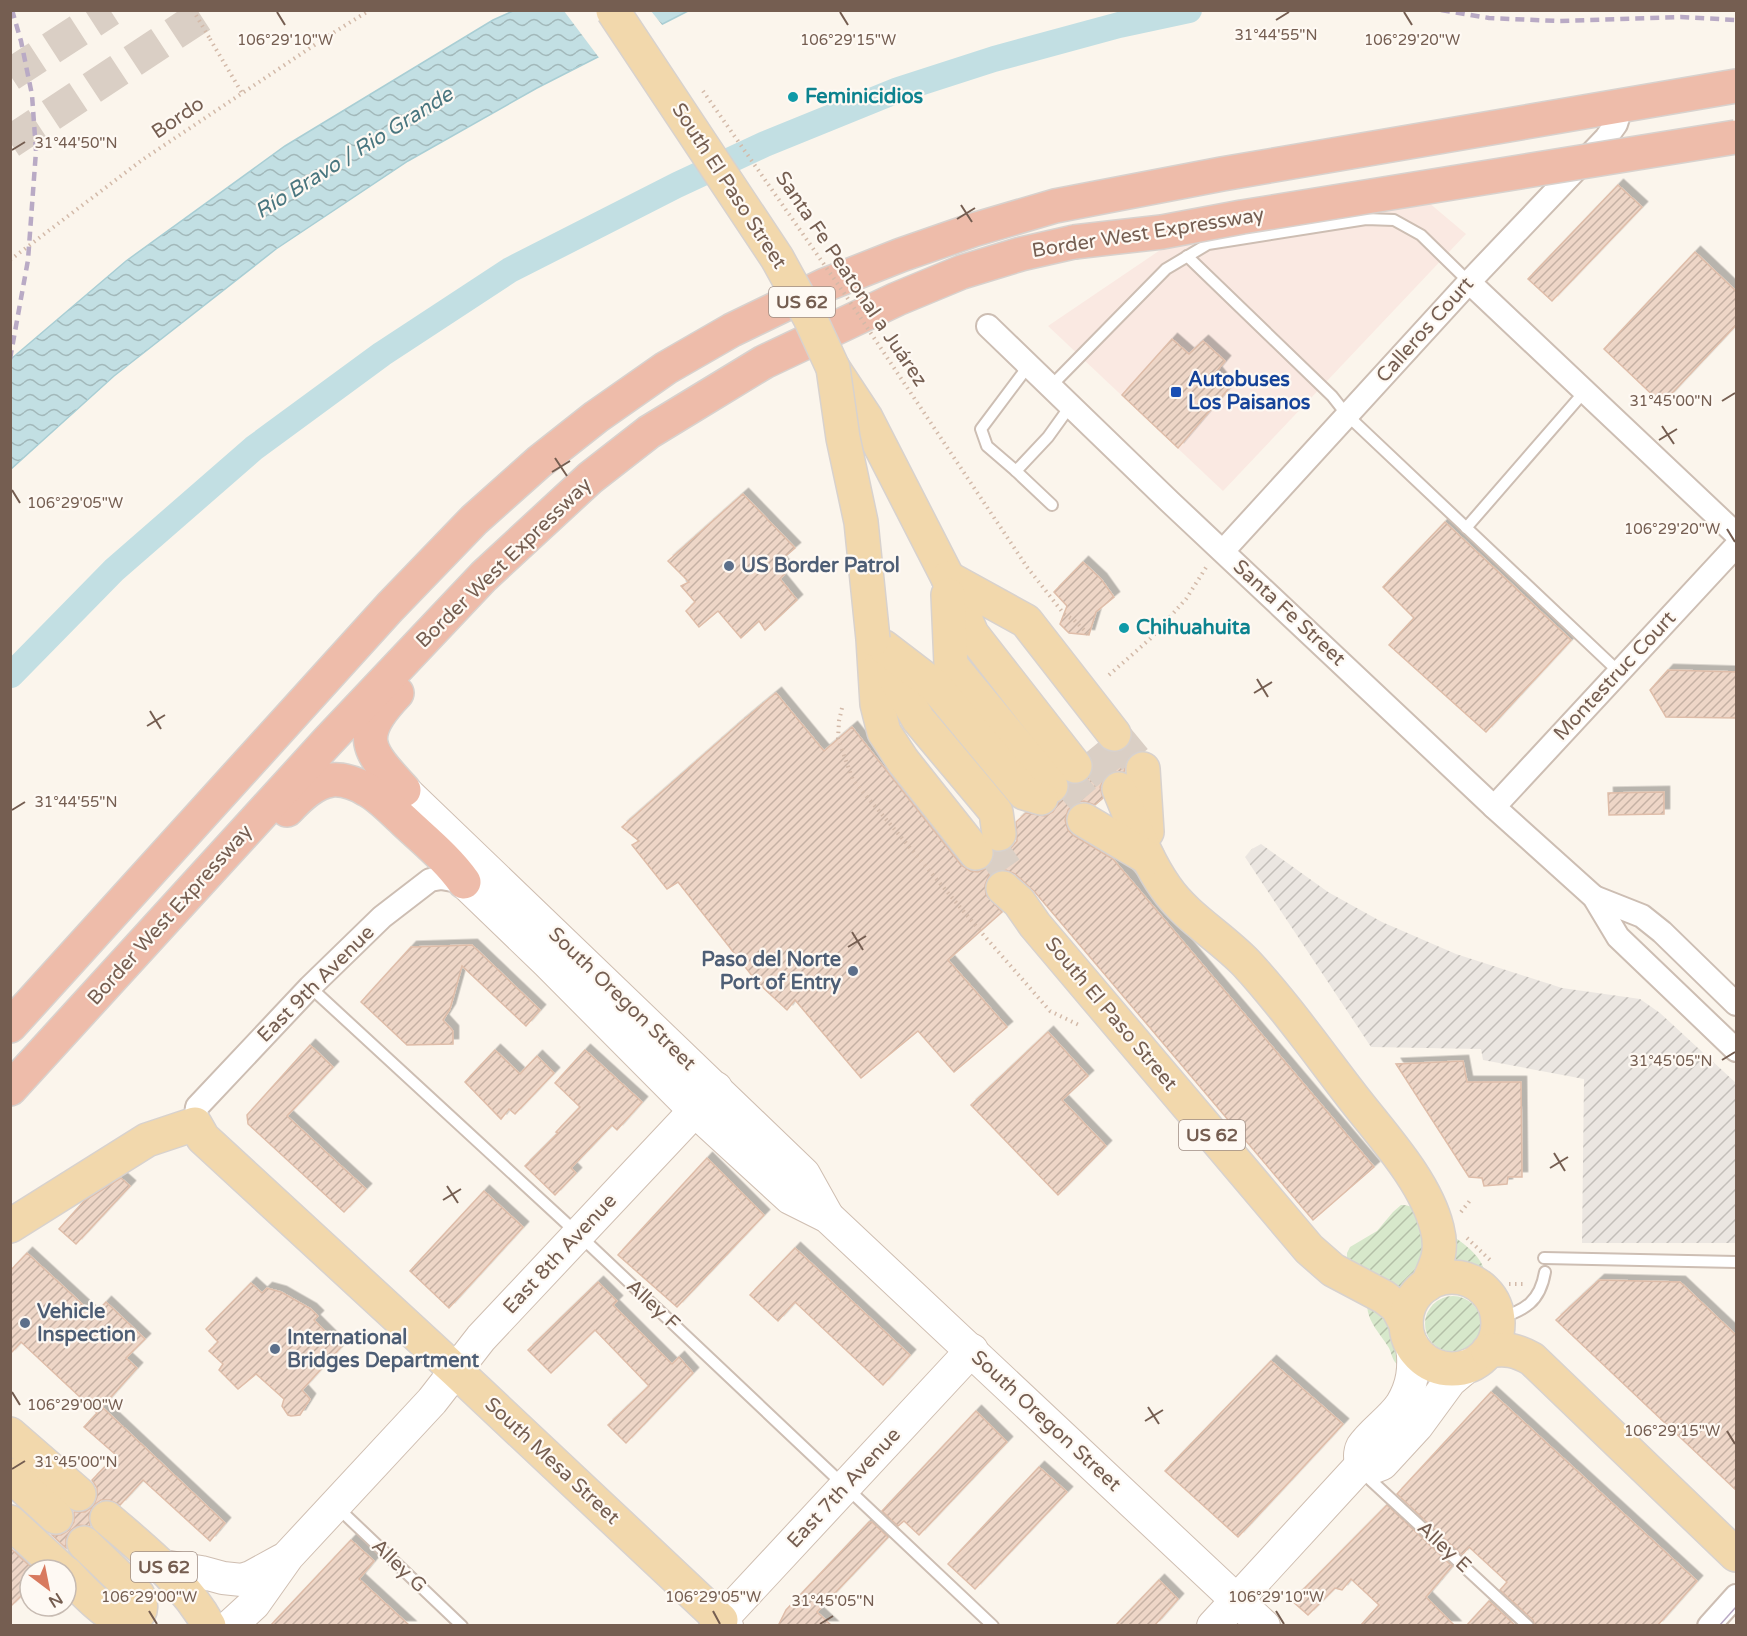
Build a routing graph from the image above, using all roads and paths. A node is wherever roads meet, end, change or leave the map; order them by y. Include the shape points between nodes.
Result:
1 (193, 10) edge
2 (370, 10) edge
3 (613, 11) edge
4 (699, 84) dead end
5 (1737, 86) edge
6 (242, 93) junction
7 (1621, 108) dead end
8 (1737, 137) edge
9 (1187, 256) junction
10 (10, 260) edge
11 (1469, 282) junction
12 (988, 326) dead end
13 (1029, 364) junction
14 (833, 368) junction
15 (1051, 386) junction
16 (1585, 391) junction
17 (1071, 405) junction
18 (1347, 415) junction
19 (650, 432) junction
20 (1016, 471) junction
21 (1052, 505) dead end
22 (1466, 528) junction
23 (1737, 534) edge
24 (1737, 546) edge
25 (1223, 551) junction
26 (948, 579) junction
27 (1089, 635) dead end
28 (873, 639) junction
29 (1619, 672) junction
30 (1109, 675) dead end
31 (842, 708) dead end
32 (1076, 765) junction
33 (404, 790) joint
34 (1494, 807) junction
35 (988, 843) tunnel mouth
36 (1148, 858) junction
37 (464, 882) junction
38 (1012, 890) tunnel mouth
39 (1594, 897) junction
40 (981, 932) dead end
41 (310, 987) junction
42 (1737, 1004) edge
43 (10, 1026) edge
44 (1737, 1050) edge
45 (716, 1088) junction
46 (10, 1089) edge
47 (694, 1110) junction
48 (10, 1112) edge
49 (195, 1124) junction
50 (828, 1217) junction
51 (10, 1226) edge
52 (578, 1234) junction
53 (1464, 1237) dead end
54 (1545, 1258) dead end
55 (1490, 1260) dead end
56 (1725, 1262) junction
57 (1737, 1262) edge
58 (1545, 1272) dead end
59 (1737, 1273) edge
60 (1426, 1285) junction
61 (1498, 1319) junction
62 (1409, 1335) junction
63 (972, 1350) junction
64 (1479, 1358) junction
65 (456, 1371) junction
66 (10, 1434) edge
67 (1360, 1467) junction
68 (10, 1475) edge
69 (845, 1487) junction
70 (79, 1494) dead end
71 (336, 1506) junction
72 (56, 1517) dead end
73 (107, 1518) dead end
74 (10, 1522) edge
75 (84, 1543) dead end
76 (1737, 1555) edge
77 (288, 1556) junction
78 (49, 1558) edge
79 (163, 1566) junction
80 (78, 1585) edge
81 (1737, 1596) edge
82 (1237, 1600) junction
83 (721, 1624) edge
84 (209, 1626) edge
85 (230, 1626) edge
86 (462, 1626) edge
87 (993, 1626) edge
88 (1213, 1626) edge
89 (1264, 1626) edge
90 (1528, 1626) edge
91 (1709, 1626) edge

1 - 6 path, bridge
2 - 6 path, Bordo
3 - 14 main road, South El Paso Street / US 62, bridge via 777,258
4 - 27 path, Santa Fe Peatonal a Juárez, bridge via 1027,567 1064,614
5 - 43 highway, Border West Expressway via 1055,206 901,255 825,285 732,330 666,368 596,417 474,520 390,607
6 - 10 path, Bordo via 142,160
7 - 11 street, Calleros Court via 1606,138
8 - 19 highway, Border West Expressway, bridge via 1162,232 1074,242 1021,254 962,272 897,299 764,362
9 - 11 lane via 1208,244 1366,219 1394,220 1421,236
9 - 15 lane via 1166,269
9 - 18 lane
11 - 16 street
11 - 18 street, Calleros Court
12 - 13 street, Santa Fe Street
13 - 15 street, Santa Fe Street
13 - 20 lane via 981,429 987,446
14 - 26 main road, South El Paso Street / US 62 via 866,418
14 - 28 main road, South El Paso Street / US 62, bridge via 861,522
15 - 17 street, Santa Fe Street
16 - 22 lane
16 - 23 street
17 - 20 lane
17 - 25 street, Santa Fe Street
18 - 22 lane
18 - 25 street, Calleros Court
19 - 33 highway via 623,468 546,538 382,708 370,729 370,748
19 - 46 highway, Border West Expressway via 590,478 484,576
20 - 21 lane
22 - 29 lane
24 - 29 street, Montestruc Court
25 - 30 path via 1203,570 1186,599 1150,639
25 - 34 street, Santa Fe Street
26 - 32 main road, South El Paso Street / US 62 via 972,634
26 - 32 main road via 1026,621
28 - 32 main road via 935,686 1024,793
28 - 35 main road, South El Paso Street / US 62 via 877,704 884,732 903,761
29 - 34 street, Montestruc Court
31 - 40 path via 838,739 853,780
33 - 45 street, South Oregon Street
34 - 39 street, Santa Fe Street
36 - 36 main road via 1112,795
36 - 60 main road via 1173,898 1246,963 1291,1016 1404,1165 1423,1195 1437,1230 1437,1265
37 - 41 street, East 9th Avenue via 430,880 382,917
37 - 47 street, South Oregon Street
37 - 48 highway via 452,865 369,791 348,782 322,782 300,797
38 - 62 main road, South El Paso Street / US 62 via 1043,934 1309,1249 1333,1270 1397,1308
39 - 42 street, Santa Fe Street via 1642,916
39 - 44 street, Santa Fe Street via 1618,937
41 - 49 street, East 9th Avenue via 197,1107
41 - 52 lane, Alley F
45 - 47 street, East 8th Avenue
45 - 50 street, South Oregon Street via 804,1174
47 - 50 street, South Oregon Street via 790,1198
47 - 52 street, East 8th Avenue
49 - 51 main road via 147,1140
49 - 65 main road, South Mesa Street via 203,1138
50 - 63 street, South Oregon Street
52 - 65 street, East 8th Avenue via 481,1338
52 - 69 lane, Alley F
53 - 55 path
54 - 56 lane
56 - 57 lane
56 - 59 lane
58 - 61 lane via 1537,1296 1529,1305
60 - 61 main road via 1452,1277 1476,1284 1487,1293
60 - 62 main road via 1412,1300
61 - 64 main road via 1494,1341
62 - 64 main road, US 62 via 1420,1357 1440,1367 1454,1369
62 - 67 street via 1414,1372 1407,1393 1394,1414 1362,1447
63 - 69 street, East 7th Avenue
63 - 82 street, South Oregon Street
64 - 67 street via 1450,1381 1382,1464
64 - 76 main road, US 62 via 1504,1348 1532,1359
65 - 71 street, East 8th Avenue
65 - 83 main road, South Mesa Street
66 - 70 main road
67 - 82 street
67 - 90 lane, Alley E
68 - 72 main road
69 - 83 street, East 7th Avenue
69 - 87 lane, Alley F
71 - 77 street, East 8th Avenue
71 - 86 lane, Alley G
73 - 79 main road, US 62
74 - 78 main road
75 - 80 main road via 138,1595 142,1605 139,1614 132,1620 121,1620
77 - 79 street, East 8th Avenue via 242,1580
77 - 85 street, East 8th Avenue via 254,1604
79 - 84 main road, US 62 via 193,1600
81 - 91 street
82 - 88 street
82 - 89 street, South Oregon Street

